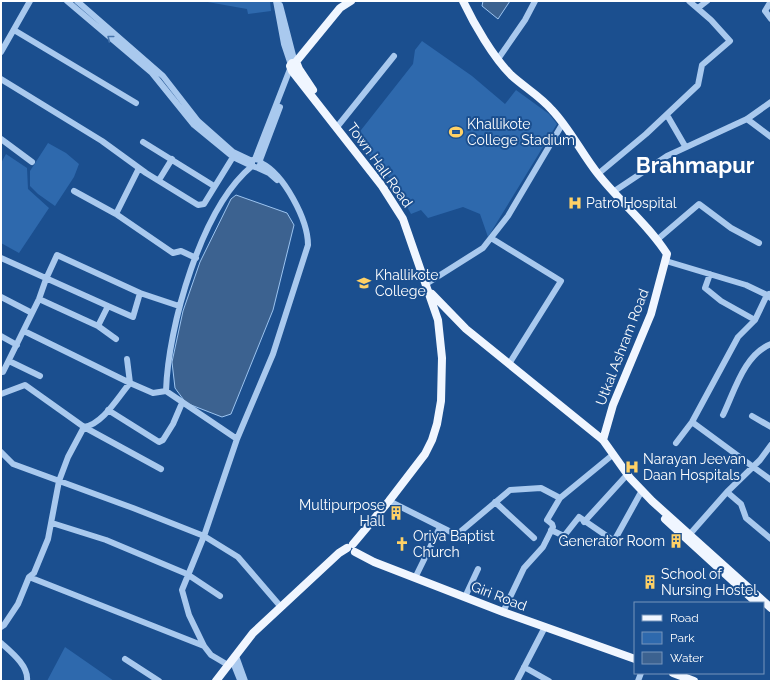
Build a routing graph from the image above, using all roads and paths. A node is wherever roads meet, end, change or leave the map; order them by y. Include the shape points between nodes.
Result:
1 (30, 1) edge
2 (67, 1) edge
3 (77, 1) edge
4 (276, 1) edge
5 (280, 1) edge
6 (351, 1) edge
7 (463, 1) edge
8 (535, 1) edge
9 (689, 1) edge
10 (707, 1) edge
11 (771, 1) edge
12 (698, 8) junction
13 (771, 19) edge
14 (14, 30) junction
15 (1, 52) edge
16 (394, 56) dead end
17 (498, 59) junction
18 (294, 67) junction
19 (1, 80) edge
20 (136, 103) dead end
21 (770, 106) edge
22 (667, 115) junction
23 (748, 118) junction
24 (563, 123) junction
25 (337, 127) junction
26 (771, 137) edge
27 (1, 139) edge
28 (143, 142) dead end
29 (685, 146) junction
30 (233, 157) junction
31 (172, 159) junction
32 (32, 162) dead end
33 (256, 163) junction
34 (139, 168) junction
35 (598, 174) junction
36 (159, 180) junction
37 (214, 186) junction
38 (74, 191) dead end
39 (613, 192) junction
40 (116, 214) junction
41 (491, 238) junction
42 (658, 240) junction
43 (759, 243) dead end
44 (1, 258) edge
45 (196, 258) junction
46 (666, 261) junction
47 (710, 274) junction
48 (46, 279) junction
49 (428, 288) junction
50 (140, 293) junction
51 (770, 296) edge
52 (1, 297) edge
53 (39, 299) junction
54 (108, 306) junction
55 (179, 306) junction
56 (32, 313) junction
57 (449, 314) junction
58 (438, 320) junction
59 (755, 320) junction
60 (98, 326) junction
61 (24, 331) junction
62 (1, 336) edge
63 (116, 339) dead end
64 (17, 344) junction
65 (771, 344) edge
66 (127, 359) dead end
67 (9, 361) junction
68 (509, 364) junction
69 (1, 372) edge
70 (40, 376) dead end
71 (130, 383) junction
72 (166, 391) junction
73 (1, 394) edge
74 (182, 403) junction
75 (108, 410) junction
76 (723, 415) dead end
77 (752, 416) dead end
78 (692, 422) junction
79 (84, 427) junction
80 (771, 427) edge
81 (237, 439) junction
82 (603, 440) junction
83 (676, 443) dead end
84 (771, 444) edge
85 (610, 453) junction
86 (1, 454) edge
87 (752, 466) junction
88 (161, 469) dead end
89 (625, 477) junction
90 (771, 480) edge
91 (59, 481) junction
92 (727, 492) junction
93 (640, 494) junction
94 (560, 498) junction
95 (389, 501) junction
96 (496, 502) junction
97 (584, 522) junction
98 (52, 523) junction
99 (440, 527) junction
100 (551, 530) junction
101 (690, 534) junction
102 (204, 536) junction
103 (534, 538) dead end
104 (771, 539) edge
105 (350, 546) junction
106 (478, 569) dead end
107 (187, 574) junction
108 (29, 577) junction
109 (415, 578) junction
110 (220, 596) dead end
111 (465, 597) junction
112 (756, 602) edge
113 (281, 606) junction
114 (771, 608) edge
115 (503, 612) junction
116 (1, 627) edge
117 (545, 627) junction
118 (1, 643) edge
119 (204, 646) junction
120 (125, 659) dead end
121 (634, 659) edge
122 (232, 661) junction
123 (524, 667) junction
124 (676, 674) edge
125 (27, 681) edge
126 (159, 681) edge
127 (216, 681) edge
128 (241, 681) edge
129 (245, 681) edge
130 (516, 681) edge
131 (549, 681) edge
132 (694, 681) edge

1 - 14 street
30 -> 2 street via 194,125 152,73
3 - 33 street via 163,76 198,120 233,152
4 - 18 street via 284,44
5 - 18 street
6 - 18 main road via 340,8
7 - 17 main road
8 - 17 street
9 - 12 street
10 - 12 street
11 - 13 street via 765,11
12 - 22 street via 730,41 702,65 698,85
14 - 15 street
14 - 20 street
16 - 25 street
17 - 24 main road via 510,74 553,110
18 - 25 main road, Town Hall Road
18 - 33 street
19 - 34 street via 102,141
21 - 23 street
22 - 29 street
22 - 35 street
23 - 26 street
23 - 29 street
24 - 35 main road
24 - 41 street via 508,216
25 - 49 main road, Town Hall Road via 382,186 403,219
27 - 32 street
28 - 31 street
29 - 39 street
30 - 33 street
30 - 37 street
31 - 36 street
31 - 37 street
33 - 45 street via 231,188 206,230
33 - 81 street via 273,170 292,198 308,234 308,245 272,354
34 - 36 street
34 - 40 street
35 - 39 main road
36 - 37 street via 198,205 204,204
38 - 40 street
39 - 42 main road
40 - 45 street via 173,254 181,251
41 - 49 street via 483,248
41 - 68 street via 562,281
42 - 43 street via 699,204 731,228
42 - 46 main road via 667,254
44 - 48 street
45 - 55 street
46 - 47 street
46 - 82 main road, Utkal Ashram Road via 651,314 613,404
47 - 51 street via 746,285
47 - 59 street via 705,288 721,301
48 - 50 street via 57,255
48 - 53 street
48 - 54 street
49 - 57 main road
49 - 58 main road, Town Hall Road
50 - 54 street via 133,316
50 - 55 street
51 - 59 street
52 - 56 street
53 - 56 street
53 - 60 street
54 - 60 street
55 - 72 street via 170,341
56 - 61 street
57 - 58 main road
57 - 68 main road
58 - 95 main road, Town Hall Road via 442,358 441,401 437,424 424,454
59 - 78 street via 738,337
60 - 63 street
61 - 64 street
61 - 71 street
62 - 64 street
64 - 67 street
65 - 76 street via 756,353 748,362
66 - 71 street
67 - 69 street
67 - 70 street
68 - 82 main road
71 - 72 street via 153,393
71 - 75 street
72 - 74 street
73 - 79 street via 25,386
74 - 75 street via 173,424 159,442
74 - 81 street
75 - 79 street via 91,426
77 - 80 street
78 - 83 street
78 - 87 street
79 - 88 street
79 - 91 street
81 - 102 street
82 - 85 main road
84 - 87 street via 760,460
85 - 89 main road
85 - 94 street
85 - 101 main road via 652,501
86 - 91 street via 13,464
87 - 90 street
87 - 92 street
89 - 93 main road
89 - 97 street
91 - 98 street
91 - 102 street
92 - 101 street
92 - 104 street via 741,504 746,518
93 - 97 street via 614,541
93 - 112 main road via 687,541
94 - 96 street via 541,488 527,488 510,490
94 - 100 street via 547,520 552,524
95 - 99 street
95 - 105 main road, Town Hall Road
96 - 99 street via 460,532 454,533
96 - 103 street
97 - 100 street via 579,517 564,536
98 - 107 street via 106,540
98 - 108 street via 34,573
99 - 109 street
100 - 115 street via 543,547 524,568
101 - 114 main road
102 - 107 street
102 - 113 street via 238,557
105 - 109 main road, Giri Road via 357,548 355,552 374,562
105 - 113 main road, Town Hall Road
106 - 111 street
107 - 110 street
107 - 119 street via 182,590 189,615
108 - 116 street via 18,604
108 - 119 street
109 - 111 main road, Giri Road
111 - 115 main road, Giri Road
113 - 122 main road, Town Hall Road via 253,633
115 - 117 main road, Giri Road
117 - 121 main road, Giri Road
117 - 123 street
118 - 125 street via 21,663 26,671
119 - 122 street via 211,655
120 - 126 street
122 - 127 main road, Town Hall Road
122 - 128 street
122 - 129 street
123 - 130 street
123 - 131 street
124 - 132 main road

